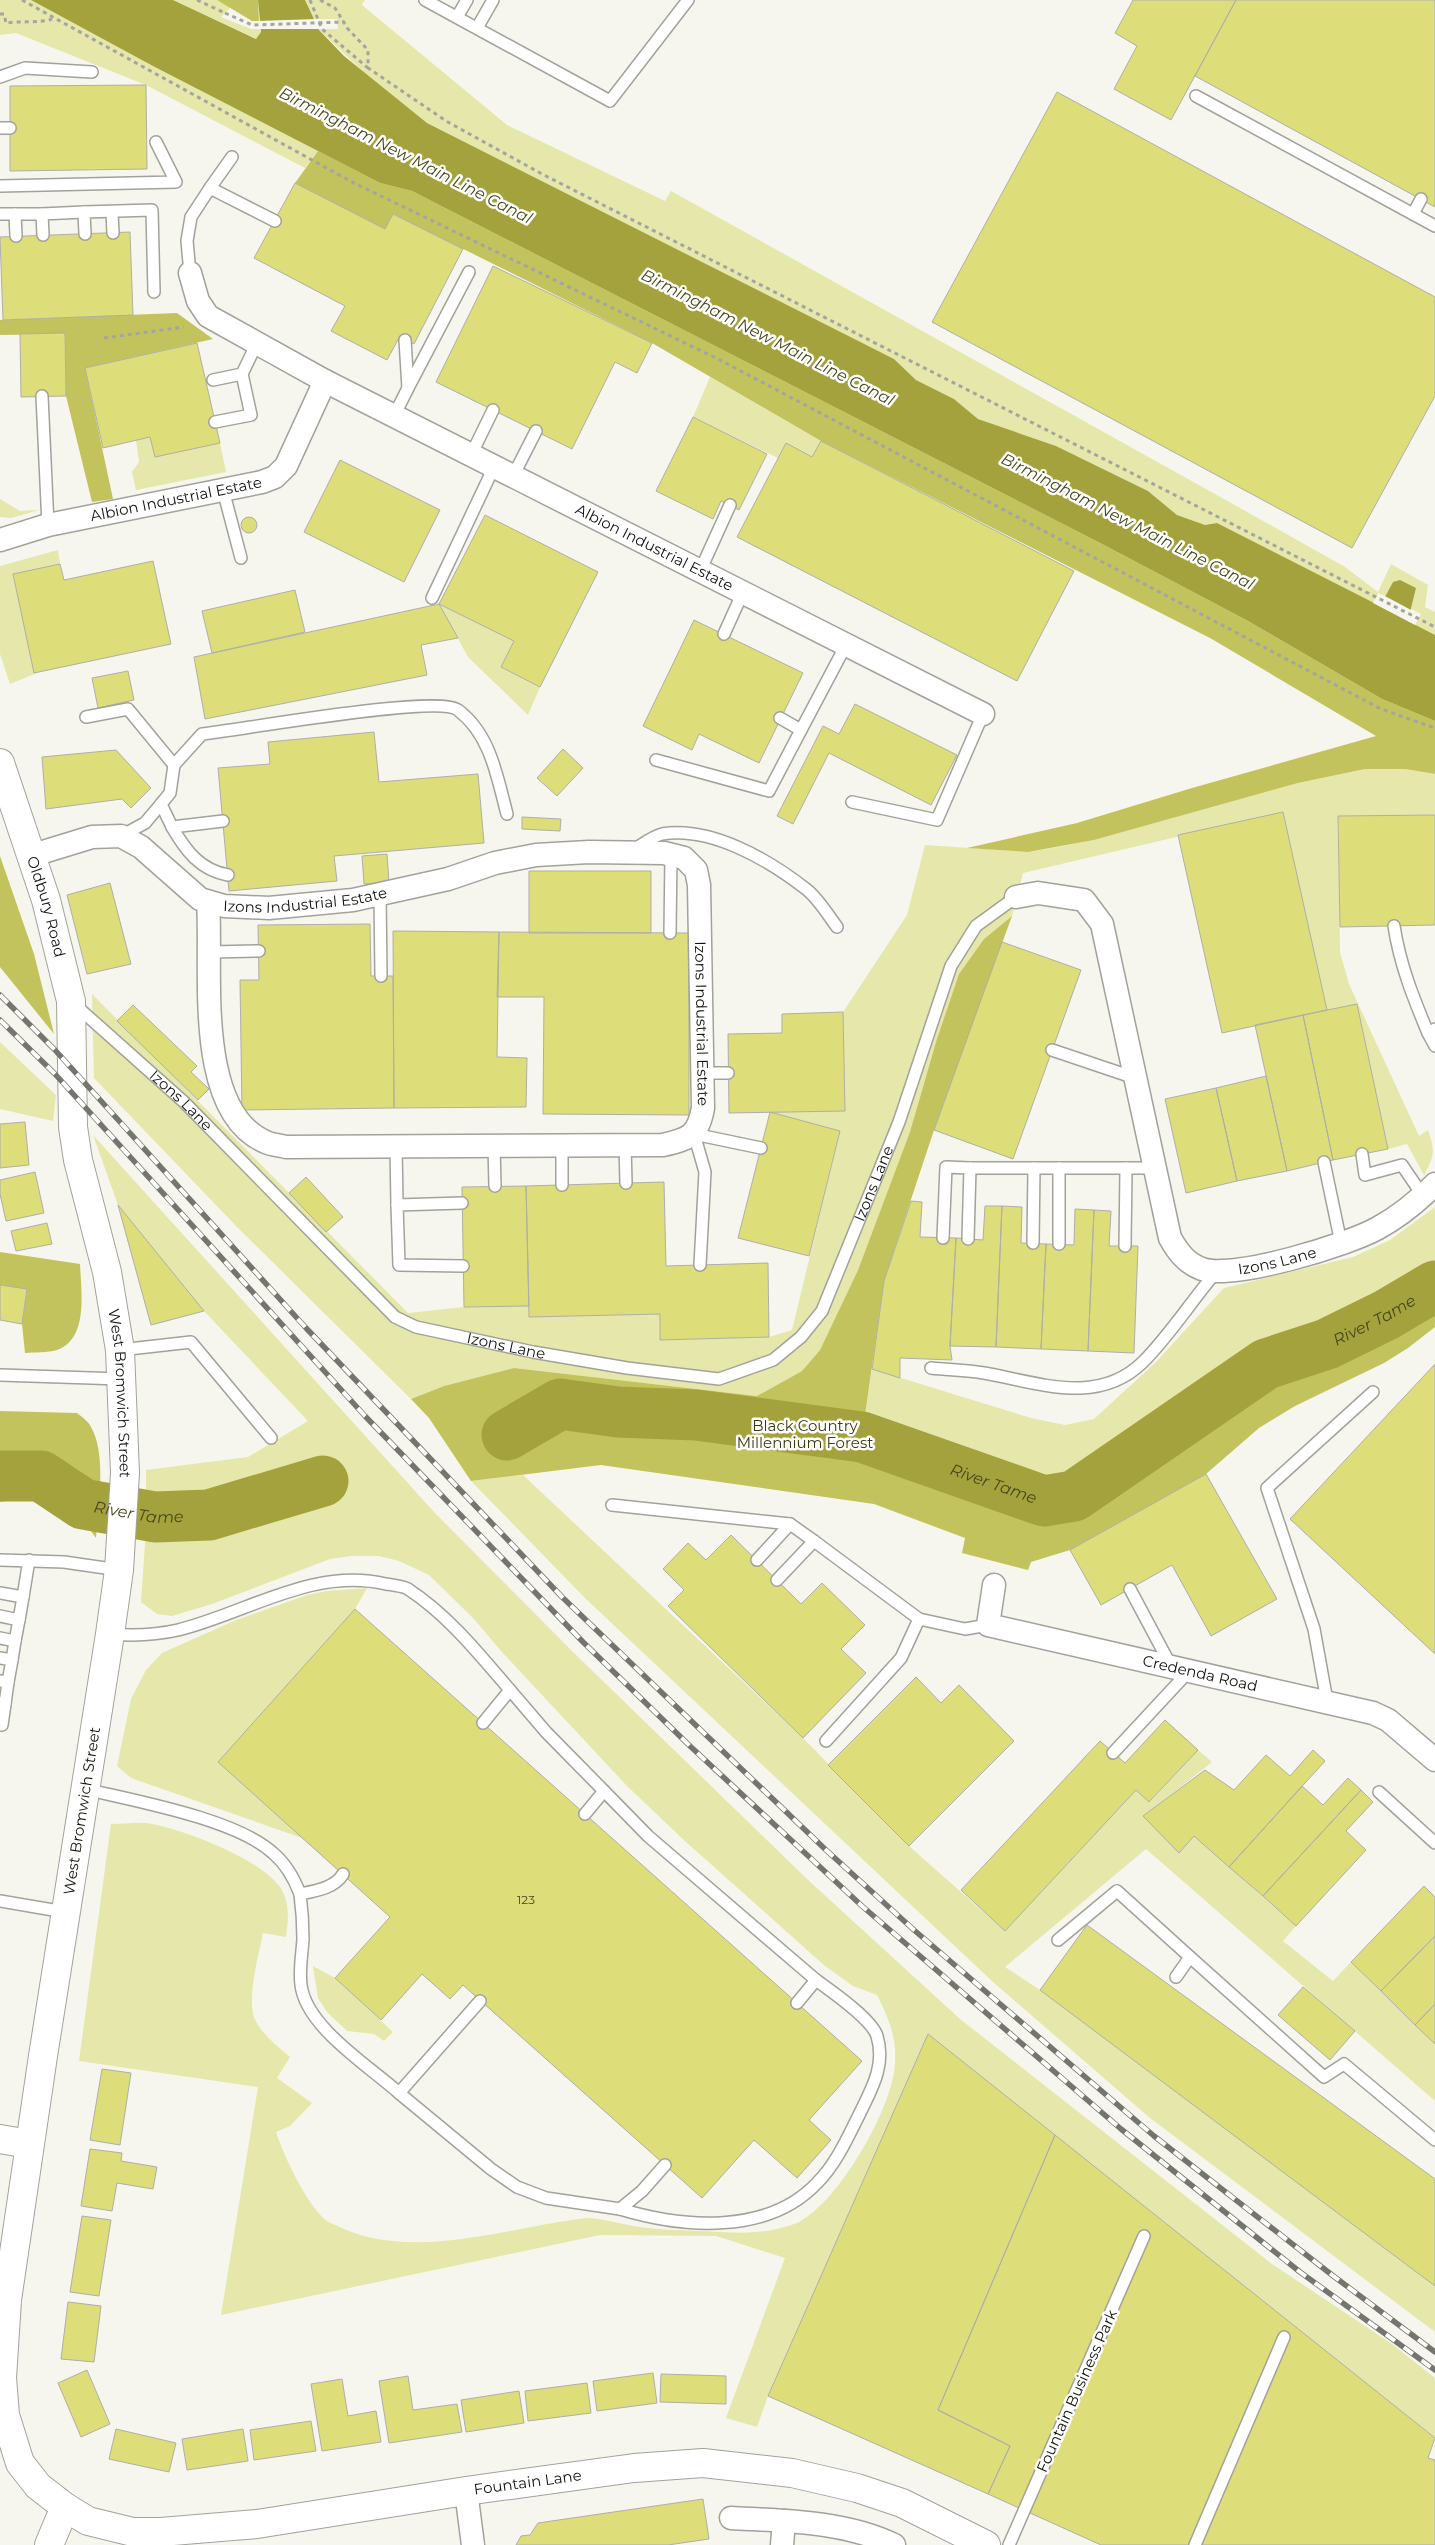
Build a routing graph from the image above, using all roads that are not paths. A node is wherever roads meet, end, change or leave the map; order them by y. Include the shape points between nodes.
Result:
1 (425, 0) edge
2 (467, 0) edge
3 (493, 0) edge
4 (688, 0) edge
5 (440, 4) edge
6 (457, 18) junction
7 (477, 28) junction
8 (92, 72) dead end
9 (0, 77) edge
10 (1196, 96) dead end
11 (156, 142) dead end
12 (232, 157) dead end
13 (0, 186) edge
14 (210, 188) junction
15 (1421, 199) dead end
16 (84, 212) junction
17 (112, 212) junction
18 (0, 214) edge
19 (15, 214) junction
20 (42, 214) junction
21 (1413, 214) junction
22 (275, 221) dead end
23 (1435, 226) edge
24 (113, 233) dead end
25 (85, 234) dead end
26 (43, 235) dead end
27 (16, 236) dead end
28 (469, 272) dead end
29 (190, 273) joint
30 (154, 292) dead end
31 (405, 340) dead end
32 (257, 343) junction
33 (242, 374) junction
34 (213, 380) dead end
35 (325, 381) junction
36 (408, 388) junction
37 (42, 396) dead end
38 (493, 410) dead end
39 (394, 416) junction
40 (215, 422) dead end
41 (536, 431) dead end
42 (472, 455) junction
43 (504, 471) junction
44 (223, 490) junction
45 (730, 505) dead end
46 (48, 525) junction
47 (0, 540) edge
48 (241, 558) dead end
49 (700, 571) junction
50 (743, 592) junction
51 (432, 598) dead end
52 (724, 634) dead end
53 (846, 645) junction
54 (983, 714) joint
55 (86, 717) dead end
56 (780, 718) dead end
57 (802, 730) junction
58 (656, 760) dead end
59 (0, 763) edge
60 (174, 764) junction
61 (852, 802) dead end
62 (161, 804) junction
63 (507, 814) dead end
64 (223, 821) dead end
65 (172, 827) junction
66 (121, 836) junction
67 (629, 852) junction
68 (671, 855) junction
69 (30, 856) junction
70 (228, 875) dead end
71 (380, 894) junction
72 (1016, 898) joint
73 (208, 902) junction
74 (1394, 926) dead end
75 (838, 927) dead end
76 (670, 933) dead end
77 (258, 951) dead end
78 (210, 952) junction
79 (381, 976) dead end
80 (71, 1001) junction
81 (1432, 1031) edge
82 (1435, 1046) edge
83 (1052, 1050) dead end
84 (73, 1054) joint
85 (702, 1073) junction
86 (728, 1073) dead end
87 (1135, 1078) junction
88 (694, 1134) junction
89 (625, 1145) junction
90 (396, 1146) junction
91 (494, 1146) junction
92 (562, 1146) junction
93 (761, 1148) dead end
94 (1362, 1154) dead end
95 (1324, 1162) dead end
96 (970, 1168) junction
97 (1034, 1168) junction
98 (1059, 1168) junction
99 (1126, 1168) junction
100 (1155, 1168) junction
101 (626, 1183) dead end
102 (562, 1185) dead end
103 (495, 1186) dead end
104 (1429, 1190) edge
105 (462, 1203) dead end
106 (398, 1205) junction
107 (943, 1238) dead end
108 (968, 1239) dead end
109 (1033, 1243) dead end
110 (1341, 1243) junction
111 (1059, 1244) dead end
112 (1125, 1246) dead end
113 (700, 1265) dead end
114 (463, 1266) dead end
115 (1217, 1270) junction
116 (120, 1350) junction
117 (931, 1368) dead end
118 (0, 1375) edge
119 (122, 1378) junction
120 (1373, 1392) dead end
121 (271, 1438) dead end
122 (612, 1505) dead end
123 (790, 1524) junction
124 (814, 1541) junction
125 (0, 1560) edge
126 (29, 1560) junction
127 (757, 1560) dead end
128 (119, 1570) junction
129 (777, 1580) dead end
130 (994, 1585) dead end
131 (1130, 1589) dead end
132 (0, 1593) edge
133 (23, 1597) junction
134 (0, 1616) edge
135 (919, 1619) junction
136 (19, 1620) junction
137 (988, 1625) junction
138 (110, 1634) junction
139 (0, 1638) edge
140 (15, 1641) junction
141 (0, 1658) edge
142 (12, 1660) junction
143 (1180, 1668) junction
144 (4, 1682) edge
145 (510, 1690) junction
146 (1327, 1701) junction
147 (2, 1704) edge
148 (483, 1723) dead end
149 (0, 1728) edge
150 (826, 1741) dead end
151 (1112, 1752) dead end
152 (1435, 1760) edge
153 (85, 1789) junction
154 (604, 1791) junction
155 (1379, 1792) dead end
156 (585, 1814) dead end
157 (1433, 1838) edge
158 (342, 1874) dead end
159 (300, 1894) junction
160 (0, 1901) edge
161 (65, 1912) junction
162 (1058, 1940) dead end
163 (1190, 1957) junction
164 (1176, 1977) dead end
165 (816, 1980) junction
166 (480, 2001) dead end
167 (797, 2003) dead end
168 (399, 2093) junction
169 (0, 2138) edge
170 (1435, 2140) edge
171 (29, 2144) junction
172 (664, 2165) dead end
173 (620, 2209) junction
174 (1144, 2236) dead end
175 (1284, 2337) dead end
176 (466, 2491) junction
177 (65, 2507) junction
178 (731, 2518) dead end
179 (784, 2521) junction
180 (49, 2545) edge
181 (473, 2545) edge
182 (782, 2545) edge
183 (894, 2545) edge
184 (986, 2545) edge
185 (1010, 2545) edge
186 (1194, 2545) edge

1 - 5 lane
2 - 6 lane
3 - 7 lane
4 - 7 lane via 610,101
5 - 6 lane
6 - 7 lane
8 - 9 lane via 26,68
10 - 21 lane
11 - 13 lane via 176,182
12 - 14 lane
14 - 22 lane
14 - 29 lane via 191,217 188,240
15 - 21 lane
16 - 17 lane
16 - 20 lane
16 - 25 lane
17 - 24 lane
17 - 30 lane via 152,210
18 - 19 lane
19 - 20 lane
19 - 27 lane
20 - 26 lane
21 - 23 lane
28 - 36 lane
29 - 32 street, Albion Industrial Estate via 198,301 208,316
31 - 36 lane
32 - 33 lane
32 - 35 street, Albion Industrial Estate
33 - 34 lane
33 - 40 lane via 251,414
35 - 39 street, Albion Industrial Estate
35 - 44 street, Albion Industrial Estate via 286,466 276,477
36 - 39 lane
37 - 46 lane
38 - 42 lane
39 - 42 street, Albion Industrial Estate
41 - 43 lane
42 - 43 street, Albion Industrial Estate
43 - 49 street, Albion Industrial Estate
43 - 51 lane
44 - 46 street, Albion Industrial Estate
44 - 48 lane
45 - 49 lane
46 - 47 street, Albion Industrial Estate
49 - 50 street, Albion Industrial Estate
50 - 52 lane
50 - 53 street, Albion Industrial Estate
53 - 54 street, Albion Industrial Estate
53 - 57 lane
54 - 61 lane via 937,820
55 - 60 lane via 128,709
56 - 57 lane
57 - 58 lane via 769,791
59 - 69 main road, Oldbury Road
60 - 62 lane via 170,793
60 - 63 lane via 202,734 387,708 432,705 457,708 477,728 493,759
62 - 65 lane
62 - 66 lane via 145,822
64 - 65 lane
65 - 70 lane via 180,842 199,863 212,872
66 - 69 street via 92,837
66 - 73 street, Izons Industrial Estate via 141,847 200,899
67 - 68 street, Izons Industrial Estate
67 - 71 street, Izons Industrial Estate via 536,855
67 - 75 lane via 661,834 695,833 729,843 759,858 807,890
68 - 76 lane
68 - 85 street, Izons Industrial Estate via 684,858 696,870 699,885
69 - 80 main road, Oldbury Road via 46,900
71 - 73 street, Izons Industrial Estate via 353,900 270,908
71 - 79 lane
72 - 80 lane, Izons Lane via 976,926 951,966 899,1122 822,1311 801,1337 773,1360 719,1378 626,1368 533,1352 416,1327 395,1317 184,1102
72 - 87 street, Izons Lane via 1038,893 1084,900 1102,924
73 - 78 street, Izons Industrial Estate
74 - 81 lane via 1399,957
77 - 78 lane
78 - 90 street, Izons Industrial Estate via 209,997 216,1073 232,1112 248,1130 267,1143 286,1146
80 - 84 main road, Oldbury Road
81 - 82 lane
83 - 87 lane
84 - 116 main road, West Bromwich Street via 73,1127 78,1160 108,1272
85 - 86 lane
85 - 88 street, Izons Industrial Estate via 703,1108
87 - 100 street, Izons Lane
88 - 89 street, Izons Industrial Estate via 663,1145
88 - 93 lane
88 - 113 lane via 704,1172
89 - 92 street, Izons Industrial Estate
89 - 101 lane
90 - 91 street, Izons Industrial Estate
90 - 106 lane
91 - 92 street, Izons Industrial Estate
91 - 103 lane
92 - 102 lane
94 - 104 lane via 1366,1175 1402,1165
95 - 110 lane
96 - 97 lane
96 - 107 lane via 946,1167
96 - 108 lane
97 - 98 lane
97 - 109 lane
98 - 99 lane
98 - 111 lane
99 - 100 lane
99 - 112 lane
100 - 115 street, Izons Lane via 1170,1238 1181,1257 1203,1269
104 - 110 street, Izons Lane via 1416,1203 1377,1229
105 - 106 lane
106 - 114 lane via 399,1265
110 - 115 street, Izons Lane via 1264,1264 1227,1272
115 - 117 lane via 1142,1363 1114,1381 1085,1388 1056,1387 984,1373
116 - 119 main road, West Bromwich Street
116 - 121 lane via 191,1342
118 - 119 lane
119 - 128 main road, West Bromwich Street via 125,1473
120 - 146 lane via 1267,1488 1314,1630
122 - 123 lane
123 - 124 lane
123 - 127 lane
124 - 129 lane
124 - 135 lane
125 - 126 lane
126 - 128 lane
126 - 133 lane
128 - 138 main road, West Bromwich Street
130 - 137 street
131 - 143 lane
132 - 133 lane
133 - 136 lane
134 - 136 lane
135 - 137 lane via 965,1630
135 - 150 lane via 901,1658
136 - 140 lane
137 - 143 street, Credenda Road
138 - 145 lane via 149,1635 178,1630 284,1592 320,1583 378,1582 407,1588 448,1621
138 - 153 main road, West Bromwich Street
139 - 140 lane
140 - 142 lane
141 - 142 lane
142 - 144 lane
143 - 146 street, Credenda Road
143 - 151 lane
144 - 147 lane
145 - 148 lane
145 - 154 lane
146 - 152 street, Credenda Road via 1388,1720
147 - 149 lane
153 - 159 lane via 214,1823 246,1836 273,1852 292,1874
153 - 161 main road, West Bromwich Street
154 - 156 lane
154 - 165 lane via 648,1836
155 - 157 lane
158 - 159 lane via 339,1880 326,1887
159 - 168 lane via 300,1980 310,2012 321,2026
160 - 161 lane
161 - 171 main road, West Bromwich Street
162 - 163 lane via 1117,1891
163 - 164 lane
163 - 170 lane via 1324,2078 1344,2064
165 - 167 lane
165 - 173 lane via 853,2008 877,2035 880,2059 876,2081 838,2155 817,2184 786,2208 758,2218 723,2223 653,2219
166 - 168 lane
168 - 173 lane via 517,2187 546,2198
169 - 171 main road
171 - 177 main road, West Bromwich Street via 7,2300 2,2378 4,2408 8,2431 20,2463 38,2486
172 - 173 lane via 642,2191
174 - 185 lane, Fountain Business Park
175 - 186 lane
176 - 177 main road, Fountain Lane via 256,2524 161,2532 133,2532 110,2527 88,2521
176 - 181 street
176 - 184 main road, Fountain Lane via 634,2468 703,2463 763,2469 826,2480 902,2503
177 - 180 main road
178 - 179 street
179 - 182 street
179 - 183 street via 843,2528 876,2536

